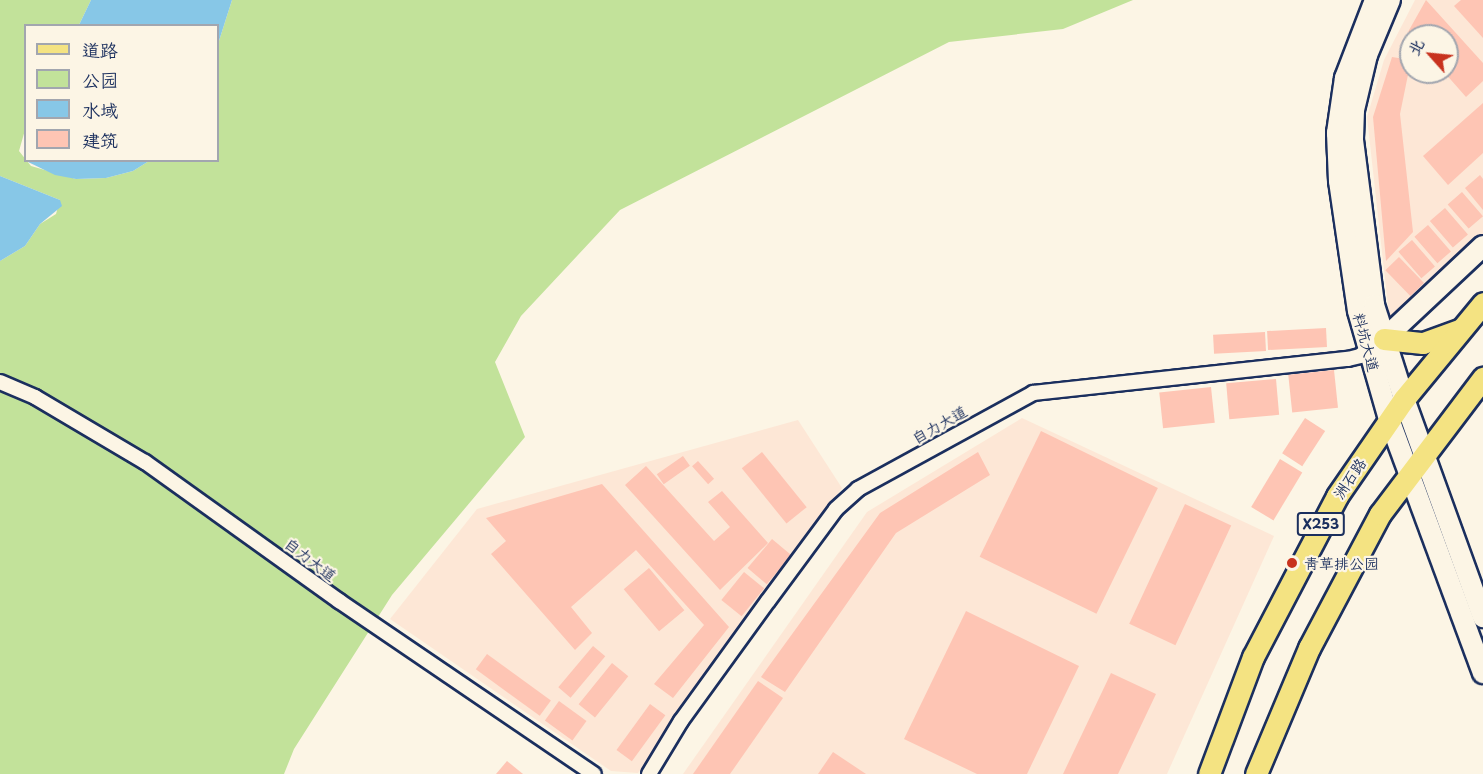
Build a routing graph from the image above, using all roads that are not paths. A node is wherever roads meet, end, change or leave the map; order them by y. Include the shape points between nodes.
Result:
1 (1375, 0) edge
2 (1390, 0) edge
3 (1483, 246) edge
4 (1483, 303) edge
5 (1462, 328) junction
6 (1376, 344) junction
7 (1483, 378) edge
8 (0, 382) edge
9 (1404, 399) junction
10 (1389, 419) junction
11 (1424, 452) junction
12 (1409, 472) junction
13 (1483, 617) edge
14 (1483, 672) edge
15 (594, 774) edge
16 (649, 774) edge
17 (1209, 774) edge
18 (1256, 774) edge

1 - 6 street, 料坑大道 via 1345,78 1337,133 1339,181 1358,311
2 - 6 street, 料坑大道 via 1360,81 1353,140
3 - 6 street
4 - 5 main road, 洲石路 / X253
5 - 6 main road via 1424,343
5 - 9 main road, 洲石路 / X253
6 - 9 street, 料坑大道
6 - 10 street, 料坑大道
6 - 16 street, 自力大道 via 1360,356 1324,363 1033,393 858,489 836,509 743,635 681,721
7 - 11 main road, X253
8 - 15 street, 自力大道 via 36,397 145,462 339,601
9 - 10 main road, 洲石路 / X253
9 - 11 street, 料坑大道
10 - 12 street, 料坑大道
10 - 17 main road, 洲石路 / X253 via 1337,496 1285,591 1253,657
11 - 12 main road, X253
11 - 13 street, 料坑大道
12 - 14 street, 料坑大道
12 - 18 main road, X253 via 1345,575 1292,684

